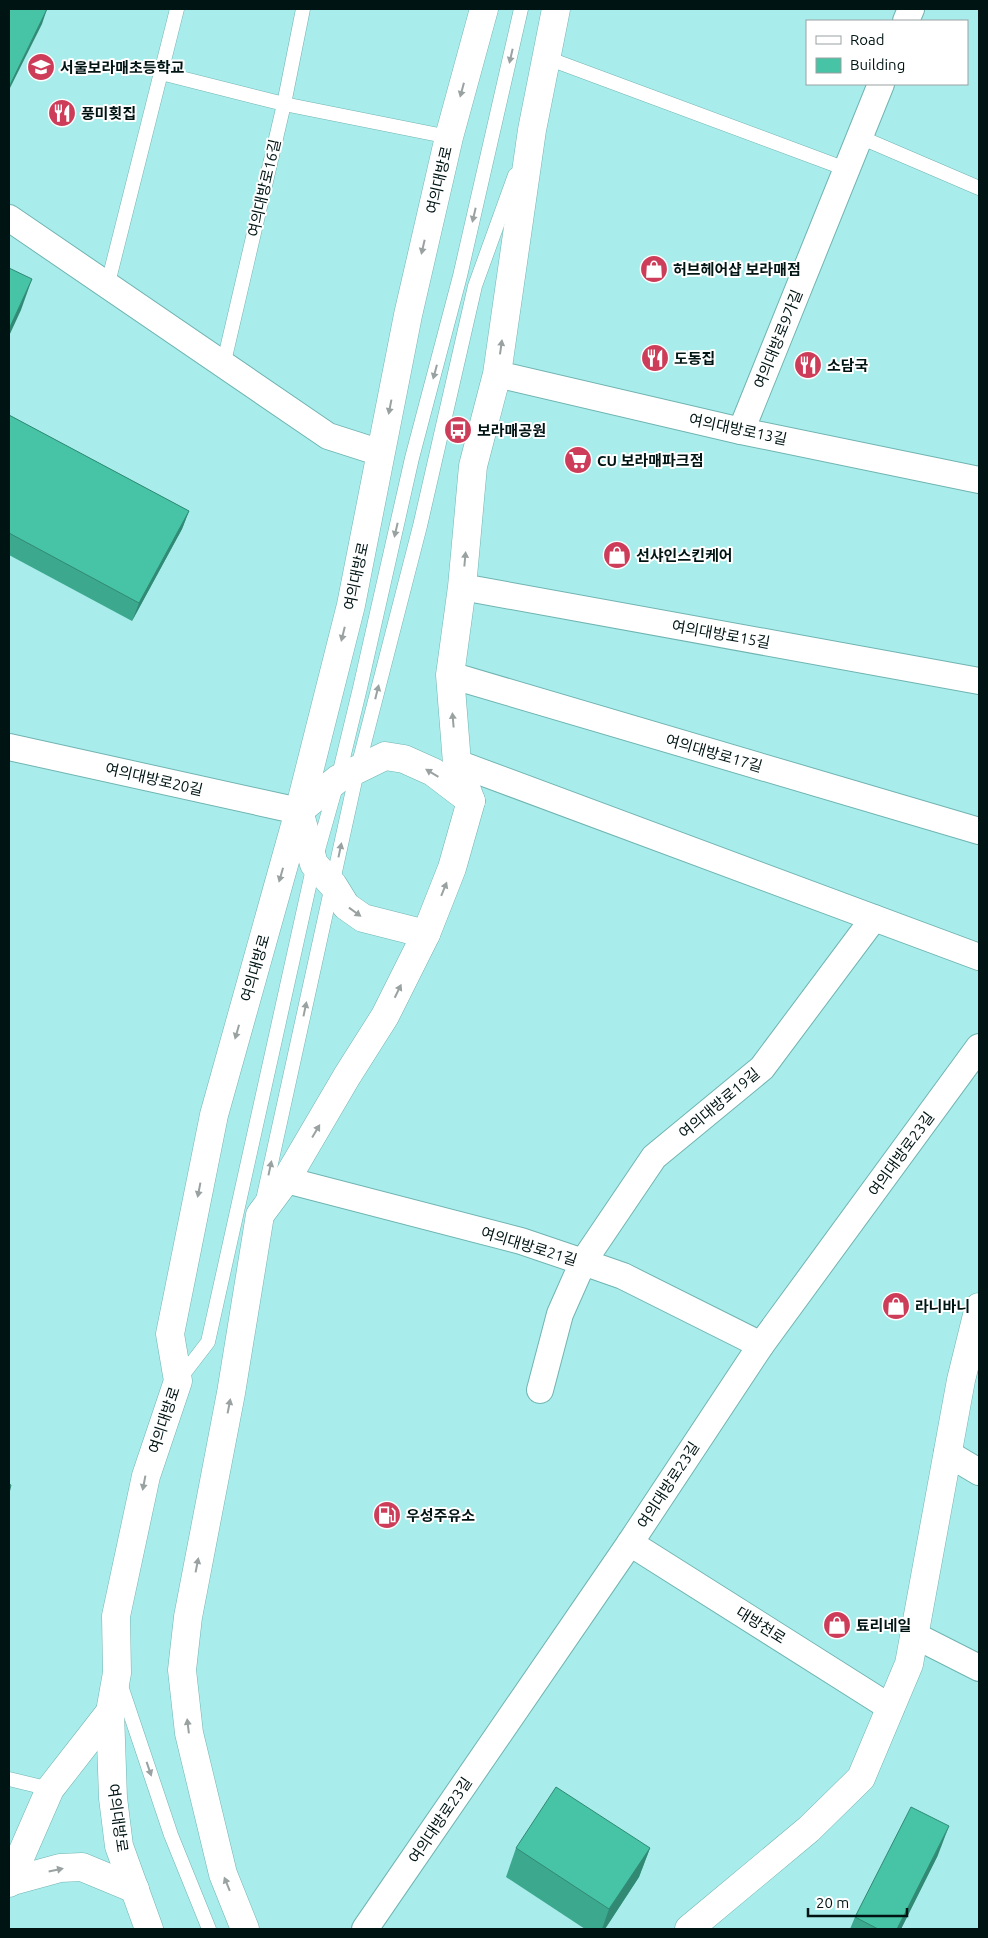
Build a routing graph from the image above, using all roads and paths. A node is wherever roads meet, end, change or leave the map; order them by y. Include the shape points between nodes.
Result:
1 (177, 9) edge
2 (303, 9) edge
3 (484, 9) edge
4 (522, 9) edge
5 (556, 9) edge
6 (547, 58) junction
7 (161, 73) junction
8 (881, 85) edge
9 (284, 104) junction
10 (532, 130) junction
11 (449, 137) junction
12 (860, 137) junction
13 (846, 169) junction
14 (979, 188) edge
15 (9, 218) edge
16 (107, 286) junction
17 (223, 366) junction
18 (497, 374) junction
19 (741, 431) junction
20 (381, 453) junction
21 (979, 480) edge
22 (462, 587) junction
23 (450, 674) junction
24 (979, 681) edge
25 (9, 747) edge
26 (457, 763) junction
27 (348, 773) junction
28 (471, 801) junction
29 (299, 811) junction
30 (979, 831) edge
31 (314, 864) junction
32 (333, 885) junction
33 (874, 918) junction
34 (426, 934) junction
35 (979, 957) edge
36 (979, 1047) edge
37 (286, 1180) junction
38 (260, 1215) junction
39 (583, 1262) junction
40 (979, 1307) edge
41 (761, 1345) junction
42 (178, 1381) junction
43 (540, 1390) dead end
44 (947, 1453) junction
45 (979, 1472) edge
46 (630, 1543) junction
47 (914, 1635) junction
48 (979, 1668) edge
49 (117, 1673) junction
50 (891, 1708) junction
51 (110, 1712) junction
52 (9, 1779) edge
53 (50, 1789) junction
54 (9, 1883) edge
55 (135, 1889) junction
56 (149, 1929) edge
57 (209, 1929) edge
58 (245, 1929) edge
59 (365, 1929) edge
60 (689, 1929) edge

1 - 7 lane
2 - 9 lane, 여의대방로16길
3 -> 11 main road, 여의대방로
4 -> 27 lane via 460,276 412,458
5 - 6 main road
6 - 10 main road
6 - 13 lane
7 - 9 lane
7 - 16 lane
8 - 12 street, 여의대방로9가길
9 - 11 lane
9 - 17 lane, 여의대방로16길
18 -> 10 main road
27 -> 10 lane via 420,526 475,286
11 -> 20 main road, 여의대방로 via 408,314
12 - 13 street, 여의대방로9가길
12 - 14 lane
13 - 19 street, 여의대방로9가길
15 - 16 street
16 - 17 street
17 - 20 street via 328,436
18 - 19 street, 여의대방로13길
22 -> 18 main road via 473,466
19 - 21 street, 여의대방로13길
20 -> 29 main road, 여의대방로 via 351,605
22 - 23 main road
22 - 24 street, 여의대방로15길
26 -> 23 main road
23 - 30 street, 여의대방로17길
25 - 29 street, 여의대방로20길
26 - 28 main road
26 - 33 street
28 -> 27 main road via 432,772 404,759 385,756
27 - 29 main road
27 - 31 lane
32 -> 27 lane
34 -> 28 main road via 452,868
29 - 31 main road
29 -> 42 main road, 여의대방로 via 214,1115 170,1334
31 - 32 main road
31 - 42 lane via 208,1342
32 -> 34 main road via 346,906 364,918
38 -> 32 lane
33 - 35 street
33 - 39 street, 여의대방로19길 via 762,1068 654,1157
37 -> 34 main road via 385,1016
36 - 41 street, 여의대방로23길
37 - 38 main road
37 - 39 street, 여의대방로21길 via 521,1241
58 -> 38 main road via 223,1874 202,1789 189,1732 182,1670 190,1608 231,1393
39 - 41 street, 여의대방로21길 via 623,1276
39 - 43 street, 여의대방로19길 via 560,1314
40 - 44 main road
41 - 46 street, 여의대방로23길
42 -> 49 main road, 여의대방로 via 146,1476 116,1616
44 - 45 street
44 - 47 main road
46 - 50 street, 대방천로
46 - 59 street, 여의대방로23길
47 - 48 street
47 - 50 main road via 909,1664
49 - 51 main road, 여의대방로
49 -> 57 lane via 171,1835
50 - 60 main road via 861,1778 809,1829
51 - 53 main road
51 - 55 main road, 여의대방로 via 113,1798 119,1846
52 - 53 lane
53 - 54 main road
54 -> 55 main road via 60,1868 82,1867
55 - 56 main road, 여의대방로

